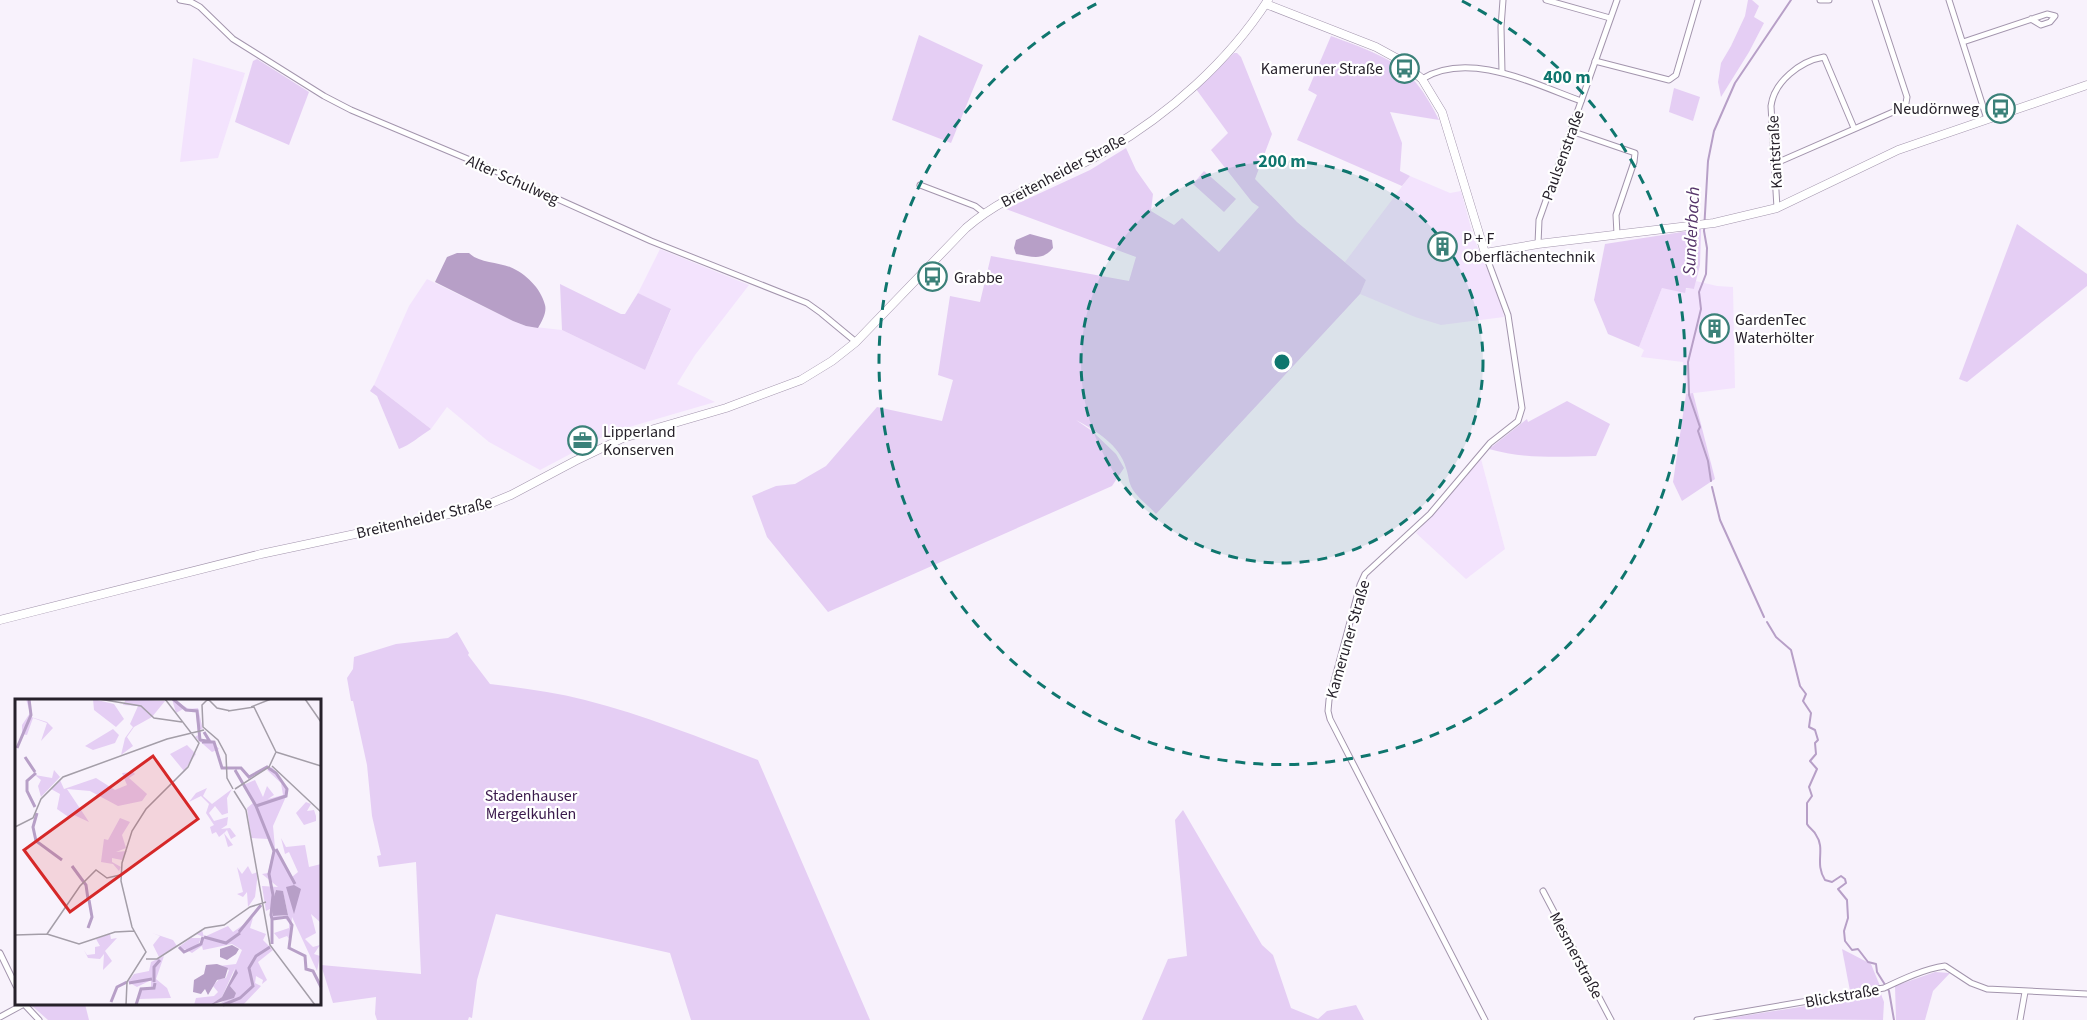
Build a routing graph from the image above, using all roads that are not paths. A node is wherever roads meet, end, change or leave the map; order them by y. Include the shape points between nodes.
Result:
1 (180, 0) edge
2 (1503, 0) edge
3 (1546, 0) edge
4 (1617, 0) edge
5 (1698, 0) edge
6 (1820, 0) edge
7 (1828, 0) edge
8 (1875, 0) edge
9 (1949, 0) edge
10 (1267, 2) edge
11 (1610, 18) junction
12 (2031, 19) dead end
13 (1963, 42) junction
14 (1595, 61) junction
15 (1502, 72) junction
16 (1422, 79) junction
17 (2087, 85) edge
18 (1581, 100) junction
19 (1987, 118) junction
20 (1854, 128) junction
21 (1570, 131) junction
22 (1774, 164) junction
23 (920, 185) dead end
24 (1777, 208) junction
25 (984, 213) junction
26 (1617, 234) junction
27 (1538, 244) junction
28 (1485, 253) junction
29 (856, 342) junction
30 (0, 620) edge
31 (1543, 891) dead end
32 (0, 953) edge
33 (15, 984) edge
34 (2025, 992) junction
35 (2087, 994) edge
36 (22, 1005) edge
37 (25, 1005) edge
38 (0, 1017) edge
39 (39, 1020) edge
40 (1485, 1020) edge
41 (1611, 1020) edge
42 (1697, 1020) edge
43 (2020, 1020) edge

1 - 29 street, Alter Schulweg via 200,7 233,39 324,96 700,262 782,292 821,313
2 - 15 street
3 - 11 street
4 - 11 street, Paulsenstraße
5 - 14 street via 1673,79
6 - 7 street
8 - 20 street via 1907,101 1900,109
9 - 13 street
10 - 16 street, Kameruner Straße via 1376,46 1398,58
10 - 25 street, Breitenheider Straße via 1212,69 1156,117 1105,151
11 - 14 street, Paulsenstraße
12 - 13 street
13 - 19 street
14 - 18 street, Paulsenstraße
15 - 16 street via 1444,68
15 - 18 street
16 - 28 street, Kameruner Straße via 1442,112
17 - 19 street
18 - 21 street, Paulsenstraße
19 - 24 street via 1898,150
20 - 22 street
20 - 22 street, Kantstraße via 1826,59 1820,57 1787,75 1775,92 1771,106
21 - 26 street via 1635,153 1616,215
21 - 27 street, Paulsenstraße via 1539,220
22 - 24 street, Kantstraße
23 - 25 street, Breitenheider Straße
24 - 26 street via 1743,218
25 - 29 street, Breitenheider Straße
26 - 27 street
27 - 28 street
28 - 40 street, Kameruner Straße via 1508,315 1522,408 1518,421 1490,443 1430,514 1365,574 1328,711
29 - 30 street, Breitenheider Straße via 801,380 754,399 623,438 482,507 215,565
31 - 41 street, Mesmerstraße
32 - 33 street
34 - 35 street, Blickstraße
34 - 42 street, Blickstraße via 1987,989 1945,966 1886,987
34 - 43 street
36 - 38 street
37 - 39 street

